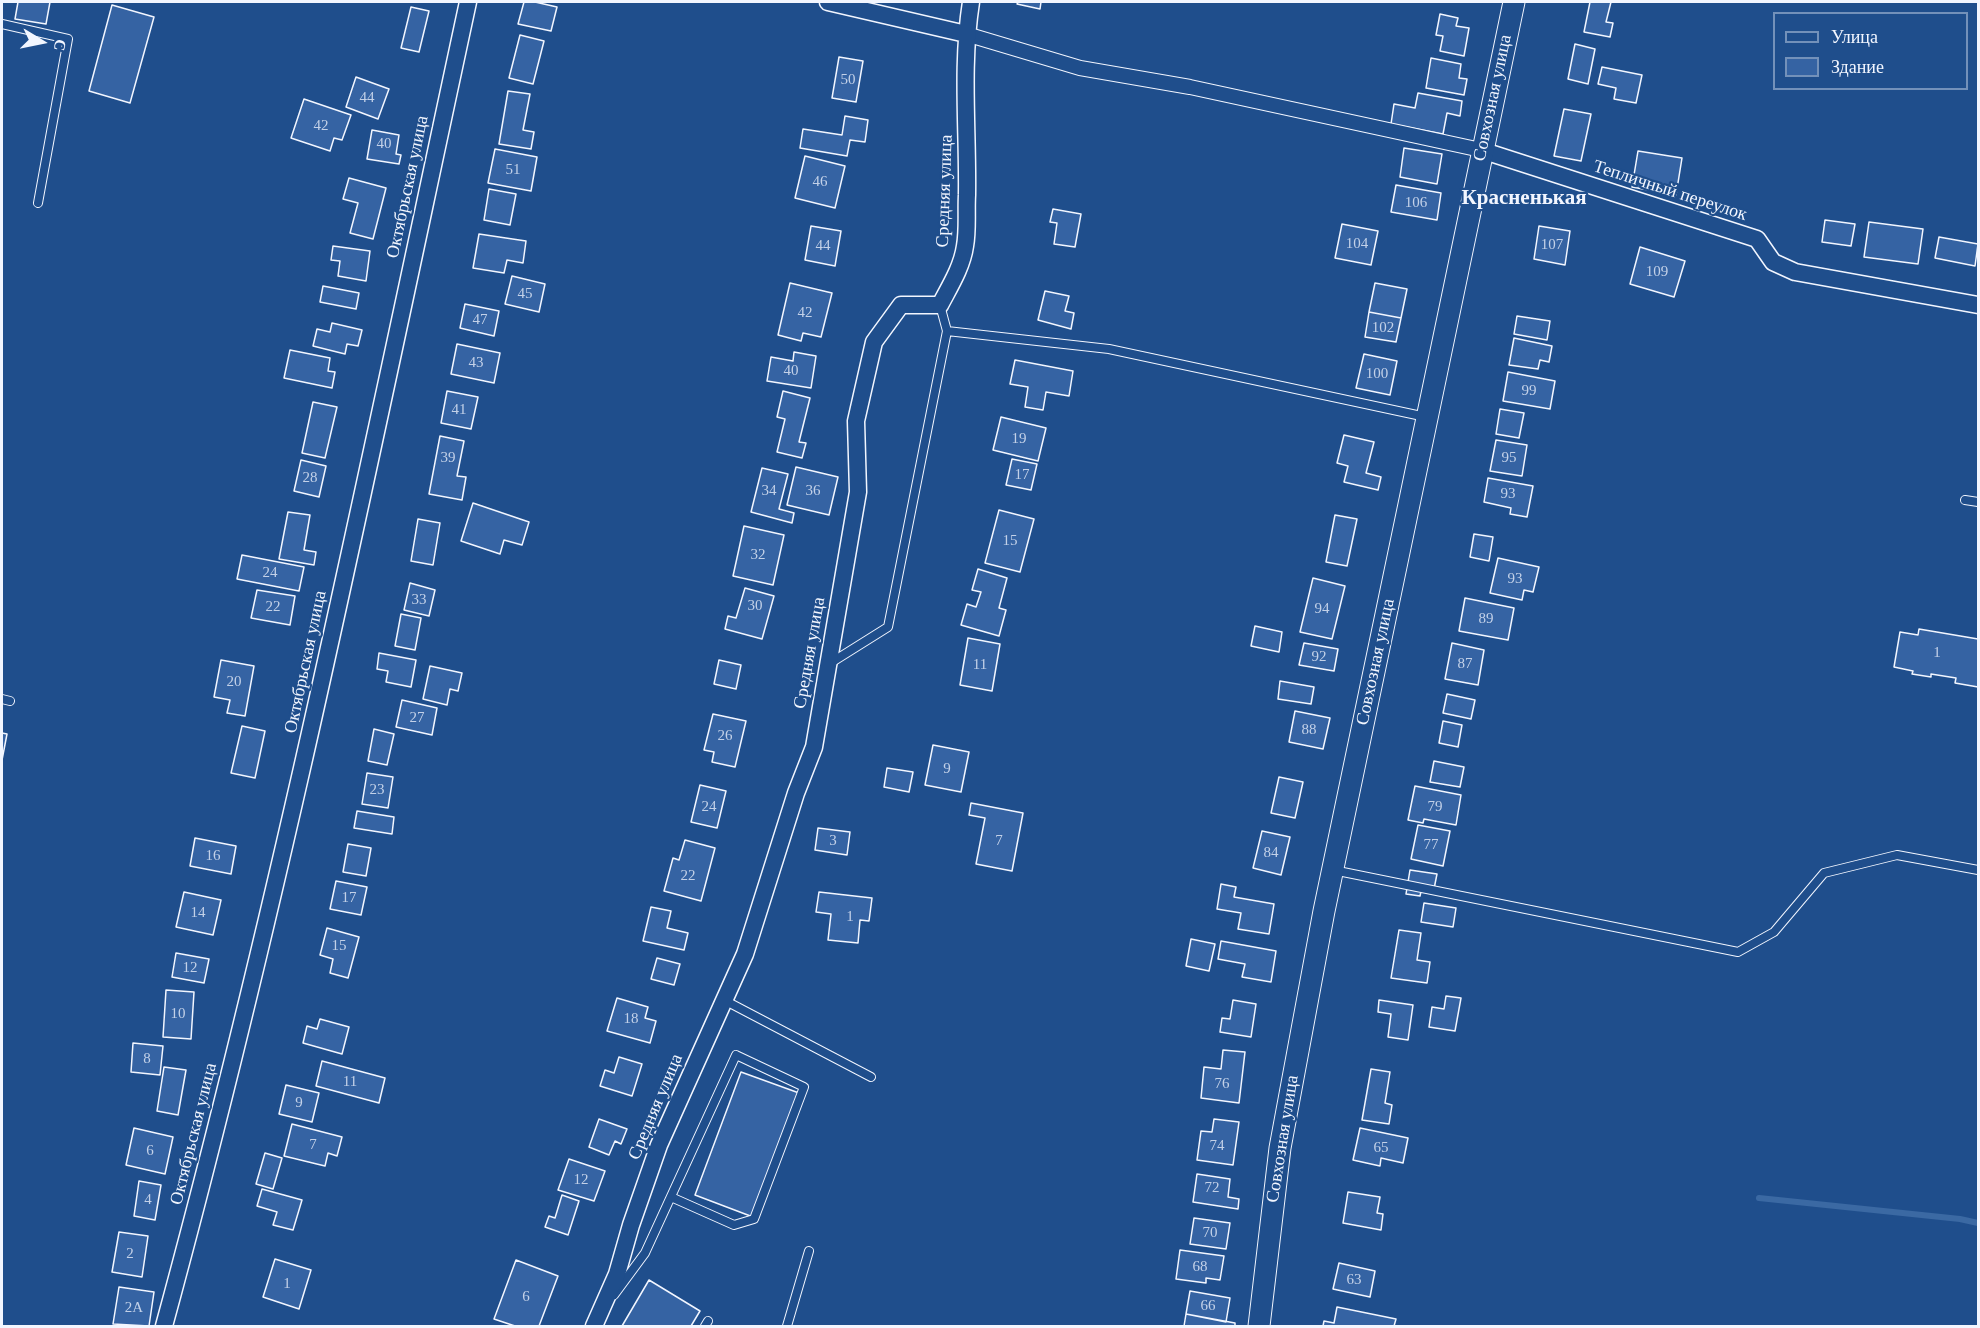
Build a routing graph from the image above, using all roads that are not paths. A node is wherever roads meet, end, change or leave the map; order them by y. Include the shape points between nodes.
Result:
1 (468, 2) edge
2 (828, 2) edge
3 (971, 2) edge
4 (1514, 2) edge
5 (2, 24) edge
6 (966, 34) junction
7 (1481, 150) junction
8 (38, 203) dead end
9 (940, 305) junction
10 (1978, 305) edge
11 (947, 331) junction
12 (1427, 417) junction
13 (1965, 501) dead end
14 (1978, 502) edge
15 (828, 664) junction
16 (1333, 870) junction
17 (1978, 870) edge
18 (724, 999) junction
19 (871, 1077) dead end
20 (671, 1197) junction
21 (808, 1251) dead end
22 (597, 1321) edge
23 (164, 1326) edge
24 (787, 1326) edge
25 (1258, 1326) edge

1 - 23 street, Октябрьская улица via 300,781 201,1192
2 - 6 street
3 - 6 street, Средняя улица
4 - 7 street, Совхозная улица
5 - 8 lane via 68,39
6 - 7 street via 1080,68 1190,87
6 - 9 street, Средняя улица via 966,245
7 - 10 street, Тепличный переулок via 1757,239 1773,262 1795,272
7 - 12 street, Совхозная улица
9 - 11 lane
9 - 15 street, Средняя улица via 901,305 874,342 856,421 858,492
11 - 12 lane via 1108,349
11 - 15 lane via 888,627
12 - 16 street, Совхозная улица
13 - 14 lane
15 - 18 street, Средняя улица via 814,747 745,954
16 - 17 lane via 1738,952 1774,932 1824,873 1898,855
16 - 25 street, Совхозная улица via 1280,1148
18 - 19 lane
18 - 22 street, Средняя улица via 659,1145 617,1274
20 - 20 lane via 736,1054 804,1087 754,1219 734,1225
20 - 22 lane via 645,1253
21 - 24 lane

